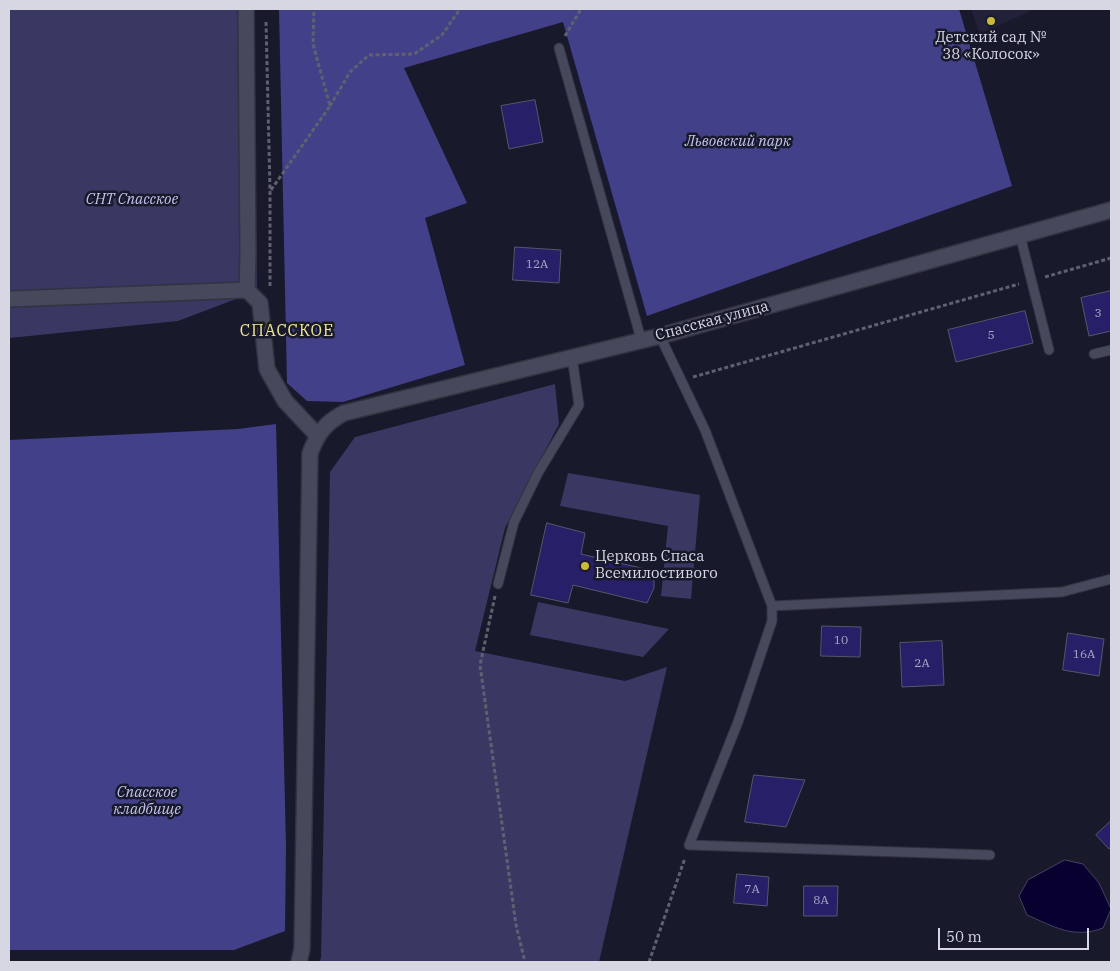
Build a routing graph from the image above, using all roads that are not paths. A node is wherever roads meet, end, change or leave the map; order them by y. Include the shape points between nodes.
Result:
1 (246, 9) edge
2 (559, 48) road end
3 (1111, 210) edge
4 (1020, 235) junction
5 (247, 290) junction
6 (9, 300) edge
7 (660, 336) junction
8 (641, 339) junction
9 (1049, 350) dead end
10 (1111, 350) edge
11 (1094, 354) dead end
12 (572, 357) junction
13 (317, 435) junction
14 (1111, 579) edge
15 (498, 584) road end
16 (772, 606) junction
17 (990, 855) dead end
18 (299, 962) edge

1 - 5 street
2 - 8 lane
3 - 4 street, Спасская улица
4 - 7 street, Спасская улица
4 - 9 lane
5 - 6 street
5 - 13 street via 260,303 267,369 285,401
7 - 8 street, Спасская улица
7 - 16 lane via 705,430
8 - 12 street, Спасская улица
10 - 11 lane
12 - 13 street, Спасская улица via 344,414 328,422
12 - 15 lane via 579,405 538,473 514,522
13 - 18 street via 310,453 302,949
14 - 16 lane via 1062,592
16 - 17 lane via 772,621 738,722 689,845

